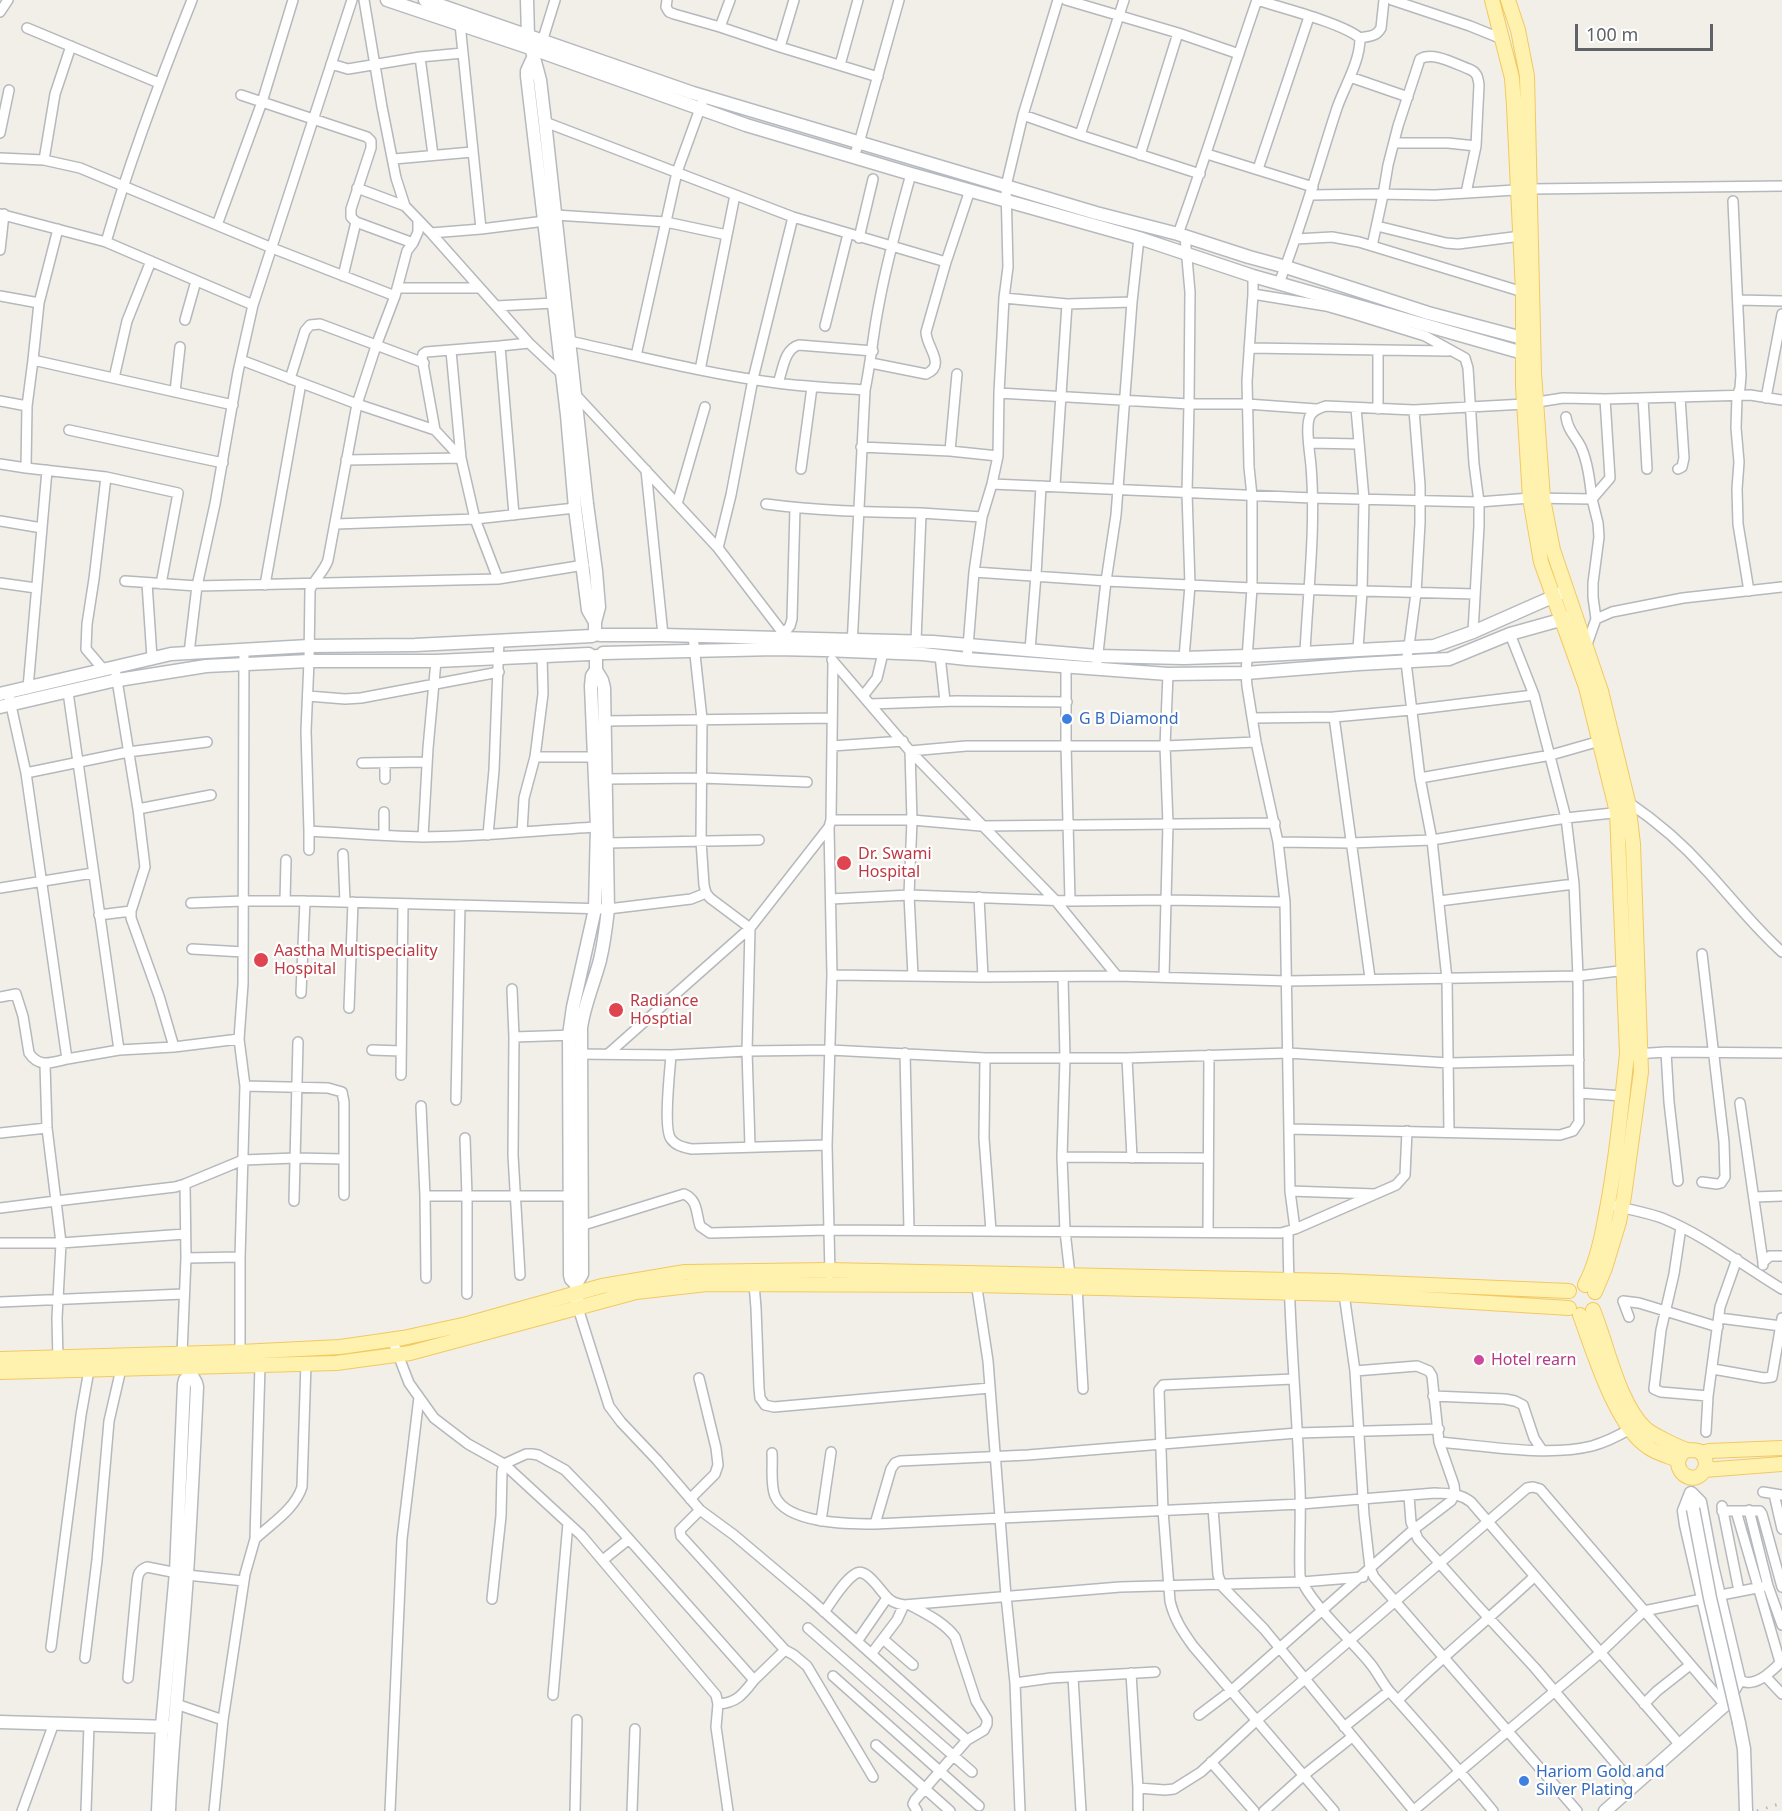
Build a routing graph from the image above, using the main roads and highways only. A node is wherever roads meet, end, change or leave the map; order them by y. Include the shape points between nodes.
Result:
1 (1492, 0) edge
2 (1508, 0) edge
3 (1524, 189) junction
4 (1528, 339) junction
5 (1536, 498) junction
6 (1568, 618) junction
7 (1580, 649) junction
8 (1625, 809) junction
9 (1633, 1054) junction
10 (1615, 1206) junction
11 (976, 1279) junction
12 (1288, 1286) junction
13 (1590, 1288) junction
14 (1569, 1291) junction
15 (1580, 1311) junction
16 (469, 1330) junction
17 (0, 1359) edge
18 (240, 1359) junction
19 (189, 1362) junction
20 (58, 1363) junction
21 (0, 1372) edge
22 (1782, 1448) edge
23 (1689, 1454) junction
24 (1782, 1464) edge
25 (1704, 1470) junction

1 - 3 main road via 1512,78
2 - 3 main road via 1527,76
3 - 4 main road
3 - 4 main road via 1521,237
4 - 5 main road
5 - 6 main road via 1566,591
5 - 6 main road via 1541,562 1552,597
6 - 7 main road
7 - 8 main road via 1600,741
7 - 8 main road via 1600,691
8 - 9 main road
9 - 10 main road via 1623,1096
9 - 10 main road via 1641,1072
10 - 13 main road
11 - 12 main road
11 - 16 main road via 830,1285 707,1284 636,1292
11 - 16 main road via 829,1270 685,1272 576,1288
12 - 14 main road via 1336,1281
12 - 15 main road via 1344,1294
13 - 14 main road via 1574,1286
13 - 15 main road via 1598,1302
14 - 15 main road via 1566,1298
15 - 23 main road via 1635,1417 1651,1433
15 - 23 main road via 1612,1398 1630,1429 1647,1447
16 - 18 main road
16 - 18 main road via 404,1354 336,1363 260,1365
17 - 20 main road
18 - 19 main road
19 - 20 main road
19 - 20 main road via 89,1370
20 - 21 main road
22 - 23 main road
23 - 25 main road via 1706,1461
23 - 25 main road via 1679,1470 1681,1473 1698,1476
24 - 25 main road

